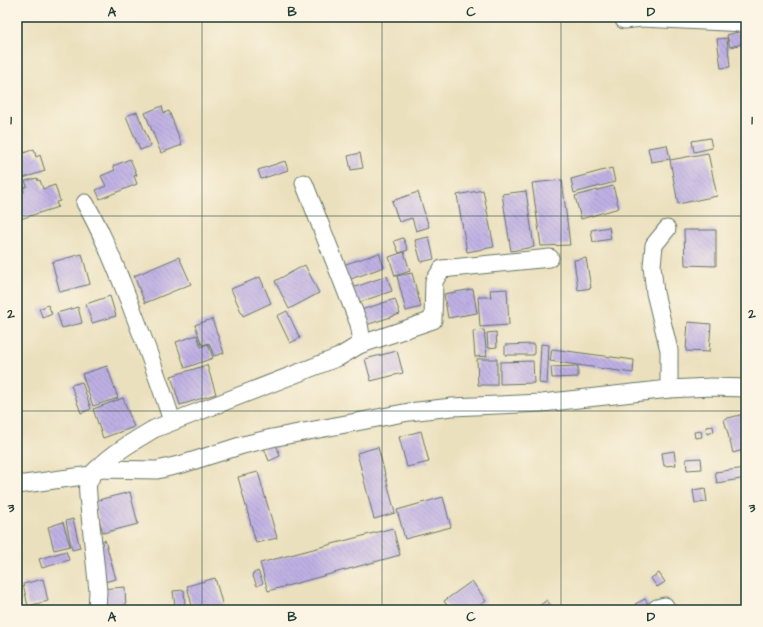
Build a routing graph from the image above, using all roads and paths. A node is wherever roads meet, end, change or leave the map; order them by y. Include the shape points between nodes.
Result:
1 (624, 17) edge
2 (745, 23) dead end
3 (304, 184) dead end
4 (85, 203) dead end
5 (667, 229) dead end
6 (550, 258) dead end
7 (359, 345) junction
8 (746, 388) edge
9 (669, 389) junction
10 (172, 421) junction
11 (97, 469) junction
12 (17, 485) edge
13 (97, 610) edge
14 (655, 610) edge
15 (667, 610) edge

1 - 2 street via 624,20 642,18
3 - 7 street via 359,324
4 - 10 street via 95,220 134,314
5 - 9 street via 654,245 652,266 655,293 669,350
6 - 7 street via 442,269 434,281 433,320
7 - 10 street via 338,357
8 - 9 street
9 - 11 street via 542,403 452,407 409,412 272,438 157,470
10 - 11 street via 136,439
11 - 12 street via 91,476
11 - 13 street via 88,483 98,591
14 - 15 street via 664,606

